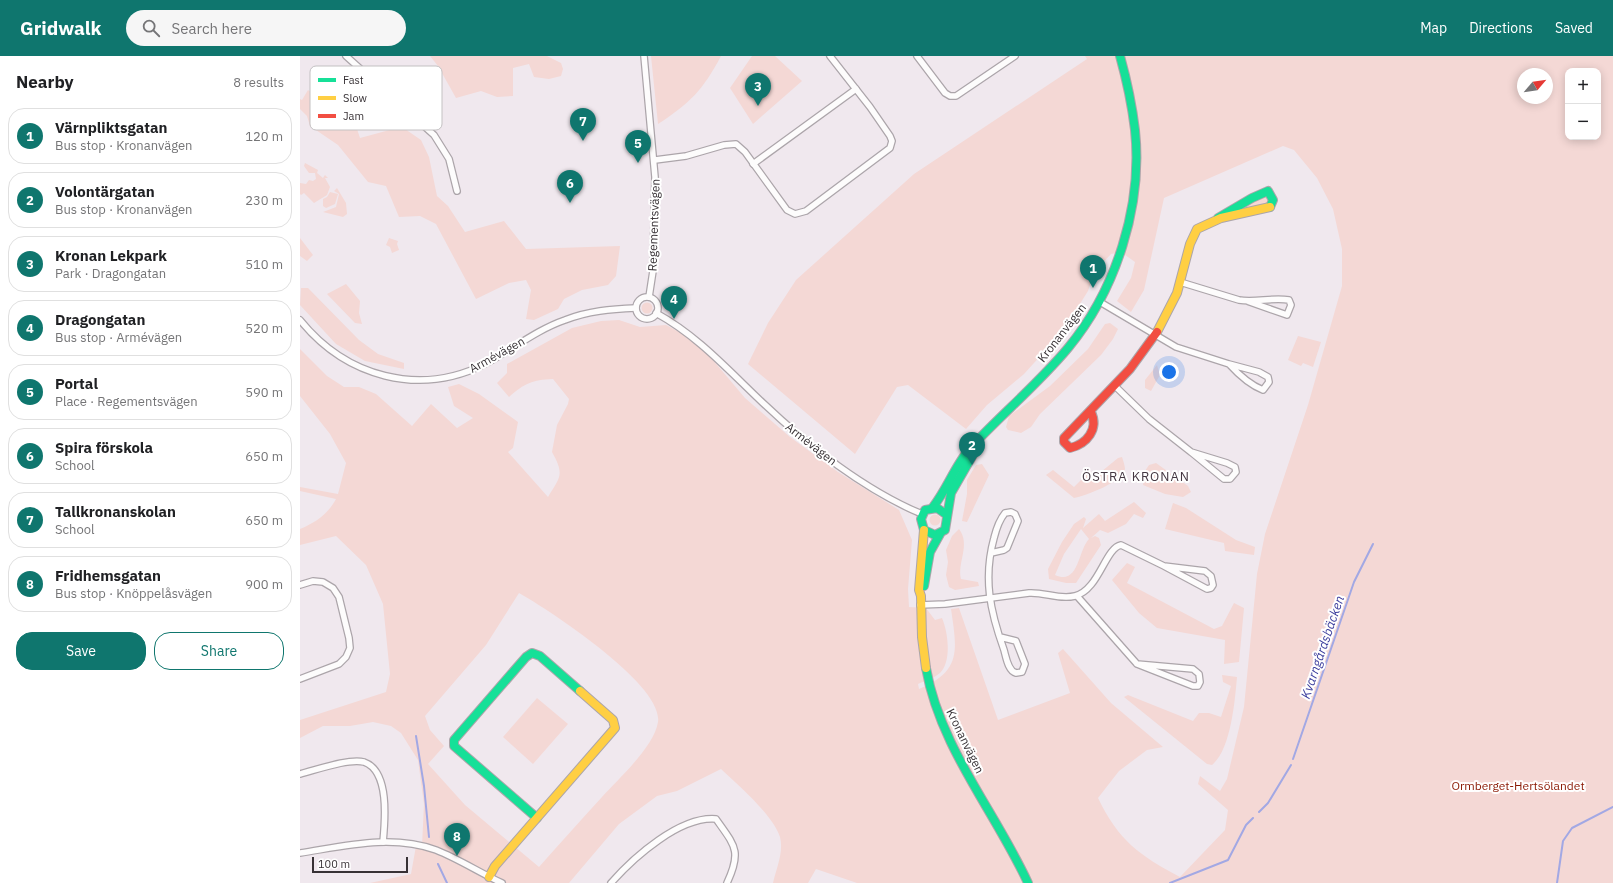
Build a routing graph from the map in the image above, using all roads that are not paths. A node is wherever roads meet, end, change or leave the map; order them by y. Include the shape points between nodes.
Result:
1 (346, 56) edge
2 (644, 56) edge
3 (830, 56) edge
4 (917, 56) edge
5 (1015, 56) edge
6 (1120, 56) edge
7 (357, 66) edge
8 (856, 89) junction
9 (428, 130) edge
10 (655, 160) junction
11 (753, 164) junction
12 (458, 191) dead end
13 (1218, 218) junction
14 (1180, 282) junction
15 (649, 298) junction
16 (1247, 301) junction
17 (1100, 302) junction
18 (636, 308) junction
19 (656, 313) junction
20 (300, 320) edge
21 (1155, 335) junction
22 (1229, 364) junction
23 (1116, 387) junction
24 (1091, 412) dead end
25 (981, 438) junction
26 (1191, 452) junction
27 (933, 507) junction
28 (922, 514) junction
29 (947, 515) junction
30 (924, 530) junction
31 (940, 534) junction
32 (991, 553) junction
33 (1164, 566) junction
34 (300, 585) edge
35 (921, 596) junction
36 (1077, 596) junction
37 (990, 598) junction
38 (920, 605) junction
39 (1000, 637) junction
40 (1137, 664) junction
41 (300, 679) edge
42 (300, 774) edge
43 (537, 818) junction
44 (383, 842) junction
45 (300, 853) edge
46 (489, 877) junction
47 (502, 883) edge
48 (611, 883) edge
49 (727, 883) edge
50 (1028, 883) edge

1 - 7 street
2 - 10 street, Regementsvägen
3 - 8 street
4 - 5 street via 950,96 956,96
6 - 17 street, Kronanvägen via 1135,123 1136,178 1132,209 1121,250
8 - 11 street
8 - 11 street via 890,136 890,148 806,211 795,214 787,210
9 - 12 street via 449,159
10 - 11 street via 686,156 731,143 742,147
10 - 15 street, Regementsvägen via 653,271
13 - 13 street via 1270,207 1273,200 1268,191
13 - 14 street via 1194,232
14 - 16 street
14 - 21 street via 1173,302
15 - 18 street via 641,299
15 - 19 street via 657,304
16 - 16 street via 1287,315 1291,305 1289,300 1281,299
17 - 21 street
17 - 25 street, Kronanvägen via 1068,347
18 - 19 street via 639,315 645,318 652,318
18 - 20 street, Armévägen via 597,311 570,318 539,332 483,365 464,373 421,381 377,375 344,359 315,337
19 - 28 street, Armévägen via 701,343 769,409 827,458 899,504
21 - 22 street via 1176,347
21 - 23 street via 1148,348
22 - 22 street via 1268,377 1267,386 1263,390 1257,387
23 - 24 street
23 - 26 street via 1149,419
25 - 27 street, Kronanvägen via 972,446 942,497
25 - 29 street, Kronanvägen via 951,493
26 - 26 street via 1224,479 1230,479 1236,472 1234,467 1227,463
27 - 28 street
27 - 29 street via 940,508
28 - 30 street
29 - 31 street via 947,526
30 - 31 street via 931,535
30 - 35 street, Kronanvägen via 919,586
31 - 35 street, Kronanvägen via 930,552
32 - 32 street via 996,530 1004,515 1008,512 1016,514 1018,521 1007,548
32 - 37 street via 988,568
33 - 33 street via 1205,571 1211,576 1213,585 1207,589
33 - 36 street via 1124,545 1118,546 1113,549 1093,583
34 - 41 street via 313,581 323,582 333,588 339,597 350,648 339,664
35 - 38 street, Kronanvägen
36 - 37 street via 1060,598 1038,593
36 - 40 street
37 - 38 street
37 - 39 street
38 - 50 street, Kronanvägen via 920,636 936,709 954,751 1011,848
39 - 39 street via 1014,639 1018,643 1025,664 1022,672 1016,673 1011,670
40 - 40 street via 1193,669 1199,674 1200,682 1198,686 1193,686
42 - 44 street via 344,763 364,762 371,767 381,783 385,806
43 - 43 street via 603,743 615,728 615,723 540,656 532,652 454,740 454,746
43 - 46 street via 495,866
44 - 45 street
44 - 46 street via 430,848
46 - 47 street
48 - 49 street via 654,844 682,828 708,819 716,819 736,848 734,865

